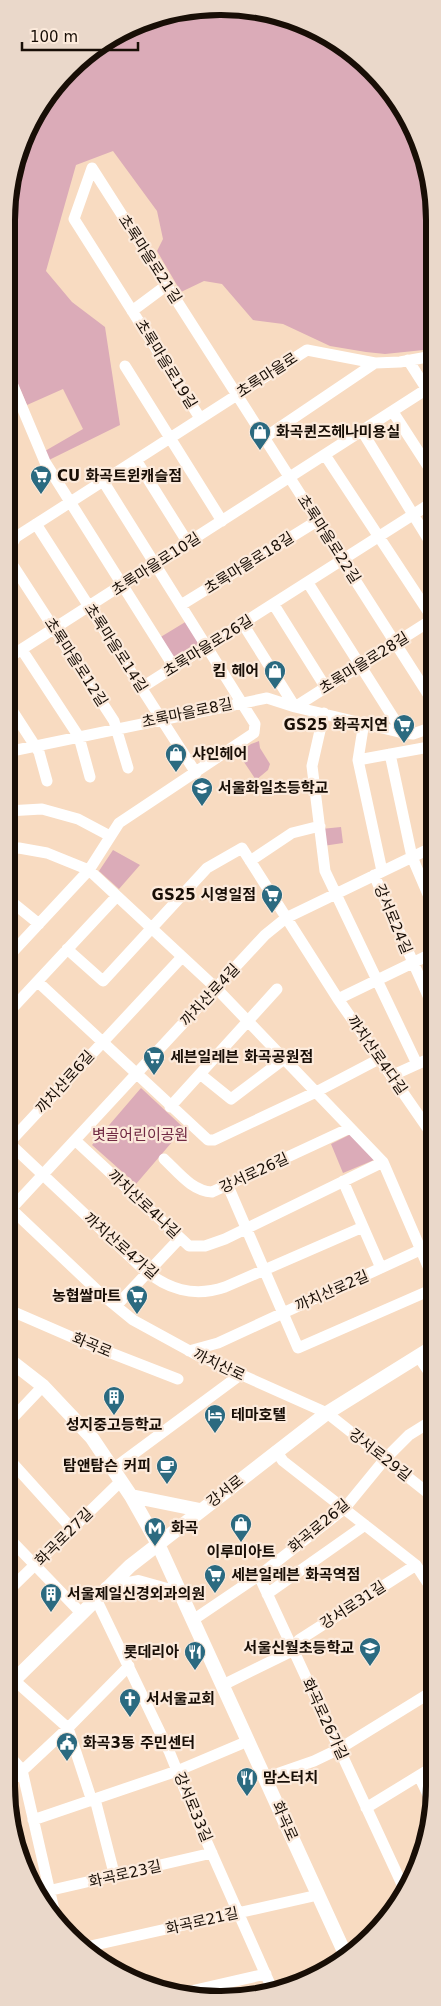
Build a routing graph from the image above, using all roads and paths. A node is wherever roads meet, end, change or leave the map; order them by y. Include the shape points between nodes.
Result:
1 (74, 219) joint
2 (167, 285) junction
3 (132, 311) junction
4 (426, 357) edge
5 (408, 360) junction
6 (375, 362) junction
7 (125, 366) dead end
8 (426, 384) edge
9 (15, 391) edge
10 (426, 394) edge
11 (236, 395) junction
12 (393, 412) junction
13 (200, 418) junction
14 (362, 431) junction
15 (169, 438) junction
16 (264, 438) junction
17 (325, 455) junction
18 (136, 460) junction
19 (426, 463) edge
20 (290, 478) junction
21 (103, 481) junction
22 (70, 502) junction
23 (426, 507) edge
24 (413, 515) junction
25 (222, 521) junction
26 (317, 521) junction
27 (36, 524) junction
28 (426, 536) edge
29 (378, 538) junction
30 (15, 539) edge
31 (188, 543) junction
32 (343, 560) junction
33 (156, 564) junction
34 (15, 569) edge
35 (308, 583) junction
36 (123, 586) junction
37 (181, 605) junction
38 (274, 605) junction
39 (89, 607) junction
40 (426, 609) edge
41 (243, 624) junction
42 (426, 624) edge
43 (55, 629) junction
44 (396, 644) junction
45 (207, 647) junction
46 (22, 650) junction
47 (15, 654) edge
48 (362, 666) junction
49 (174, 667) junction
50 (426, 681) edge
51 (422, 684) junction
52 (141, 688) junction
53 (326, 688) junction
54 (426, 691) edge
55 (242, 702) junction
56 (296, 707) junction
57 (324, 713) junction
58 (15, 715) edge
59 (162, 719) junction
60 (364, 722) junction
61 (117, 729) junction
62 (426, 730) edge
63 (403, 733) junction
64 (79, 737) junction
65 (35, 746) junction
66 (426, 748) edge
67 (15, 750) edge
68 (390, 754) junction
69 (358, 760) junction
70 (128, 768) dead end
71 (196, 773) junction
72 (90, 777) dead end
73 (47, 781) dead end
74 (15, 812) edge
75 (320, 826) junction
76 (110, 836) junction
77 (15, 848) edge
78 (426, 850) edge
79 (412, 857) junction
80 (250, 861) junction
81 (88, 870) junction
82 (378, 873) junction
83 (426, 890) edge
84 (336, 893) junction
85 (116, 896) junction
86 (15, 904) edge
87 (286, 918) junction
88 (40, 924) junction
89 (151, 928) junction
90 (15, 948) edge
91 (67, 949) junction
92 (426, 956) edge
93 (182, 957) junction
94 (412, 963) junction
95 (378, 980) junction
96 (38, 982) junction
97 (216, 989) junction
98 (277, 989) dead end
99 (426, 992) edge
100 (338, 999) junction
101 (15, 1006) edge
102 (248, 1021) junction
103 (101, 1042) junction
104 (284, 1059) junction
105 (380, 1059) junction
106 (426, 1060) edge
107 (417, 1064) junction
108 (200, 1074) junction
109 (136, 1075) junction
110 (391, 1076) junction
111 (316, 1092) junction
112 (170, 1107) junction
113 (426, 1126) edge
114 (350, 1128) junction
115 (15, 1135) edge
116 (76, 1141) junction
117 (15, 1149) edge
118 (164, 1159) dead end
119 (383, 1162) junction
120 (43, 1175) junction
121 (343, 1181) junction
122 (228, 1186) junction
123 (15, 1203) edge
124 (15, 1216) edge
125 (363, 1227) junction
126 (247, 1228) junction
127 (180, 1238) junction
128 (426, 1247) edge
129 (420, 1250) junction
130 (426, 1263) edge
131 (381, 1268) junction
132 (264, 1269) junction
133 (148, 1273) junction
134 (426, 1292) edge
135 (116, 1306) junction
136 (15, 1312) edge
137 (283, 1313) junction
138 (189, 1351) junction
139 (426, 1351) edge
140 (418, 1356) junction
141 (15, 1364) edge
142 (426, 1368) edge
143 (240, 1375) junction
144 (178, 1379) dead end
145 (43, 1386) junction
146 (327, 1413) junction
147 (15, 1416) edge
148 (426, 1424) edge
149 (276, 1451) junction
150 (385, 1459) junction
151 (15, 1466) edge
152 (117, 1475) junction
153 (426, 1491) edge
154 (131, 1496) junction
155 (344, 1509) junction
156 (200, 1510) junction
157 (365, 1525) junction
158 (72, 1529) junction
159 (158, 1544) junction
160 (15, 1545) edge
161 (36, 1565) junction
162 (416, 1565) junction
163 (259, 1576) junction
164 (426, 1580) edge
165 (15, 1585) edge
166 (108, 1588) junction
167 (181, 1594) junction
168 (267, 1594) junction
169 (96, 1599) junction
170 (81, 1613) junction
171 (193, 1620) junction
172 (294, 1650) junction
173 (129, 1666) junction
174 (15, 1679) edge
175 (223, 1685) junction
176 (15, 1688) edge
177 (426, 1694) edge
178 (68, 1728) junction
179 (248, 1741) junction
180 (339, 1749) junction
181 (15, 1762) edge
182 (22, 1770) junction
183 (177, 1771) junction
184 (426, 1772) edge
185 (419, 1776) junction
186 (15, 1777) edge
187 (265, 1778) junction
188 (426, 1790) edge
189 (93, 1800) junction
190 (366, 1808) junction
191 (33, 1820) junction
192 (212, 1853) junction
193 (115, 1877) junction
194 (401, 1883) edge
195 (44, 1889) edge
196 (45, 1892) edge
197 (318, 1895) junction
198 (239, 1913) junction
199 (91, 1946) edge
200 (345, 1950) edge
201 (266, 1974) junction
202 (271, 1985) edge
203 (197, 1990) edge

1 - 2 street, 초록마을로21길 via 92,168
1 - 3 street, 초록마을로19길
2 - 3 street, 초록마을로19길
2 - 11 street, 초록마을로21길
3 - 13 street, 초록마을로19길
4 - 5 street, 초록마을로
5 - 6 street, 초록마을로
5 - 8 street
6 - 11 street, 초록마을로 via 307,350
6 - 16 street
7 - 15 street
9 - 22 street via 45,462
10 - 12 street, 초록마을로10길
11 - 13 street, 초록마을로
11 - 16 street, 초록마을로22길
12 - 14 street, 초록마을로10길
12 - 19 street
13 - 15 street, 초록마을로
14 - 17 street, 초록마을로10길
14 - 24 street
15 - 18 street, 초록마을로
15 - 25 street
16 - 20 street, 초록마을로22길
17 - 20 street, 초록마을로10길
17 - 29 street
18 - 21 street, 초록마을로
18 - 31 street
20 - 25 street, 초록마을로10길
20 - 26 street, 초록마을로22길
21 - 22 street, 초록마을로
21 - 33 street
22 - 27 street, 초록마을로
22 - 36 street
23 - 24 street, 초록마을로26길
24 - 28 street
24 - 29 street, 초록마을로26길
25 - 31 street, 초록마을로10길
26 - 32 street, 초록마을로22길
26 - 37 street, 초록마을로18길
27 - 30 street, 초록마을로
27 - 39 street, 초록마을로14길
29 - 32 street, 초록마을로26길
29 - 40 street
31 - 33 street, 초록마을로10길
32 - 35 street, 초록마을로26길
32 - 44 street, 초록마을로22길
33 - 36 street, 초록마을로10길
33 - 37 street
34 - 43 street, 초록마을로12길
35 - 38 street, 초록마을로26길
35 - 48 street
36 - 39 street, 초록마을로10길
36 - 49 street
37 - 45 street
38 - 41 street, 초록마을로26길
38 - 53 street
39 - 43 street, 초록마을로10길
39 - 52 street, 초록마을로14길
41 - 45 street, 초록마을로26길
41 - 56 street
42 - 44 street, 초록마을로28길
43 - 46 street, 초록마을로10길
43 - 61 street, 초록마을로12길
44 - 48 street, 초록마을로28길
44 - 51 street, 초록마을로22길
45 - 49 street, 초록마을로26길
45 - 55 street
46 - 47 street, 초록마을로10길
46 - 64 street
48 - 53 street, 초록마을로28길
48 - 63 street
49 - 52 street, 초록마을로26길
50 - 51 street
51 - 54 street, 초록마을로22길
52 - 59 street, 초록마을로14길
53 - 56 street, 초록마을로28길
55 - 56 street, 초록마을로8길 via 267,698
55 - 59 street, 초록마을로8길
55 - 71 street via 255,724 254,733
56 - 57 street, 초록마을로8길
57 - 60 street, 초록마을로8길
57 - 75 street via 312,766
58 - 65 street
59 - 61 street, 초록마을로8길
59 - 71 street, 초록마을로14길
60 - 63 street, 초록마을로8길
60 - 69 street
61 - 64 street, 초록마을로8길
61 - 70 street, 초록마을로12길
62 - 63 street, 초록마을로8길
64 - 65 street, 초록마을로8길
64 - 72 street
65 - 67 street, 초록마을로8길
65 - 73 street
66 - 68 street
68 - 69 street
68 - 79 street
69 - 82 street
71 - 76 street via 129,815
74 - 76 street via 42,810 78,819
75 - 80 street via 292,833
75 - 84 street via 325,871
76 - 81 street
77 - 81 street via 47,853
78 - 79 street, 까치산로4길
79 - 82 street, 까치산로4길
79 - 83 street
80 - 87 street
80 - 89 street via 242,848 207,868
81 - 85 street
81 - 88 street
82 - 84 street, 까치산로4길
82 - 94 street, 강서로24길
84 - 87 street, 까치산로4길
84 - 95 street
85 - 89 street
85 - 91 street
86 - 88 street
87 - 97 street, 까치산로4길 via 265,935
87 - 100 street, 까치산로4다길
88 - 90 street
89 - 91 street via 104,981
89 - 93 street
91 - 96 street
92 - 94 street, 강서로24길
93 - 97 street
93 - 103 street, 까치산로6길
94 - 95 street, 까치산로4다길
94 - 99 street, 강서로24길
95 - 100 street, 까치산로4다길
95 - 107 street
96 - 101 street
96 - 103 street, 까치산로6길
97 - 102 street
97 - 109 street, 까치산로4길
98 - 102 street
100 - 105 street, 까치산로4다길
102 - 104 street
102 - 108 street
103 - 109 street
103 - 115 street, 까치산로6길
104 - 108 street via 231,1099
104 - 111 street
105 - 110 street, 까치산로4다길
105 - 111 street
106 - 107 street
107 - 110 street
108 - 112 street
109 - 112 street
109 - 116 street, 까치산로4길
110 - 113 street, 까치산로4다길
111 - 112 street via 214,1140 208,1140
111 - 114 street
114 - 119 street
114 - 122 street, 강서로26길
116 - 120 street, 까치산로4길
116 - 127 street, 까치산로4나길
117 - 120 street
118 - 122 street, 강서로26길 via 203,1192
119 - 121 street, 까치산로4나길
119 - 129 street
120 - 123 street, 까치산로4길
120 - 133 street, 까치산로4가길
121 - 125 street, 까치산로2길
121 - 126 street, 까치산로4나길
122 - 126 street
124 - 135 street, 까치산로
125 - 131 street, 까치산로2길
125 - 132 street, 까치산로4가길
126 - 127 street, 까치산로4나길 via 205,1246 189,1246
126 - 132 street
127 - 133 street
128 - 129 street, 까치산로2길
129 - 130 street
129 - 131 street, 까치산로2길
131 - 137 street, 까치산로2길
132 - 133 street, 까치산로4가길 via 209,1292 170,1286
132 - 137 street
133 - 135 street
134 - 137 street, 까치산로2길 via 298,1348
135 - 138 street, 까치산로 via 133,1320
136 - 144 street, 화곡로
137 - 138 street, 까치산로2길 via 218,1343
138 - 143 street, 까치산로
139 - 140 main road, 강서로
140 - 142 street
140 - 146 main road, 강서로
141 - 145 main road, 화곡로
143 - 146 street, 까치산로
143 - 152 street
145 - 147 street
145 - 152 main road, 화곡로 via 92,1438
146 - 149 main road, 강서로
146 - 150 street, 강서로29길
148 - 150 street, 화곡로26길 via 408,1435
149 - 155 street via 283,1461
149 - 156 main road, 강서로
150 - 153 street, 강서로29길
150 - 155 street, 화곡로26길
151 - 158 street
152 - 154 main road, 화곡로
152 - 158 street, 화곡로27길
154 - 156 main road
154 - 159 main road, 화곡로
155 - 157 street
155 - 163 street, 화곡로26길
156 - 159 main road, 강서로
157 - 162 street
157 - 168 street
158 - 161 street, 화곡로27길
159 - 166 main road, 강서로
159 - 167 main road, 화곡로
160 - 161 street
161 - 165 street, 화곡로27길
161 - 170 street
162 - 164 street
162 - 172 street, 강서로31길 via 299,1640
163 - 168 street, 화곡로26가길
163 - 171 street, 화곡로26길
166 - 167 main road via 138,1582
166 - 169 main road, 강서로
167 - 171 main road, 화곡로
168 - 172 street, 화곡로26가길
169 - 170 main road, 강서로
169 - 173 street, 강서로33길
170 - 174 main road, 강서로
171 - 175 main road, 화곡로
172 - 175 street
172 - 180 street, 화곡로26가길
173 - 178 street
173 - 183 street, 강서로33길
175 - 179 main road, 화곡로
176 - 178 street, 강서로
177 - 180 street
178 - 182 street
178 - 189 street
179 - 183 street
179 - 187 main road, 화곡로
180 - 187 street
180 - 190 street, 화곡로26가길
181 - 182 street
182 - 186 street
182 - 191 street
183 - 189 street
183 - 192 street, 강서로33길
184 - 185 street
185 - 188 street
185 - 190 street
187 - 197 main road, 화곡로
189 - 191 street
189 - 193 street
190 - 194 street, 화곡로26가길
191 - 195 street
192 - 193 street, 화곡로23길
192 - 198 street, 강서로33길
193 - 196 street, 화곡로23길
197 - 198 street, 화곡로21길
197 - 200 main road, 화곡로
198 - 199 street, 화곡로21길
198 - 201 street, 강서로33길
201 - 202 street, 강서로33길
201 - 203 street

